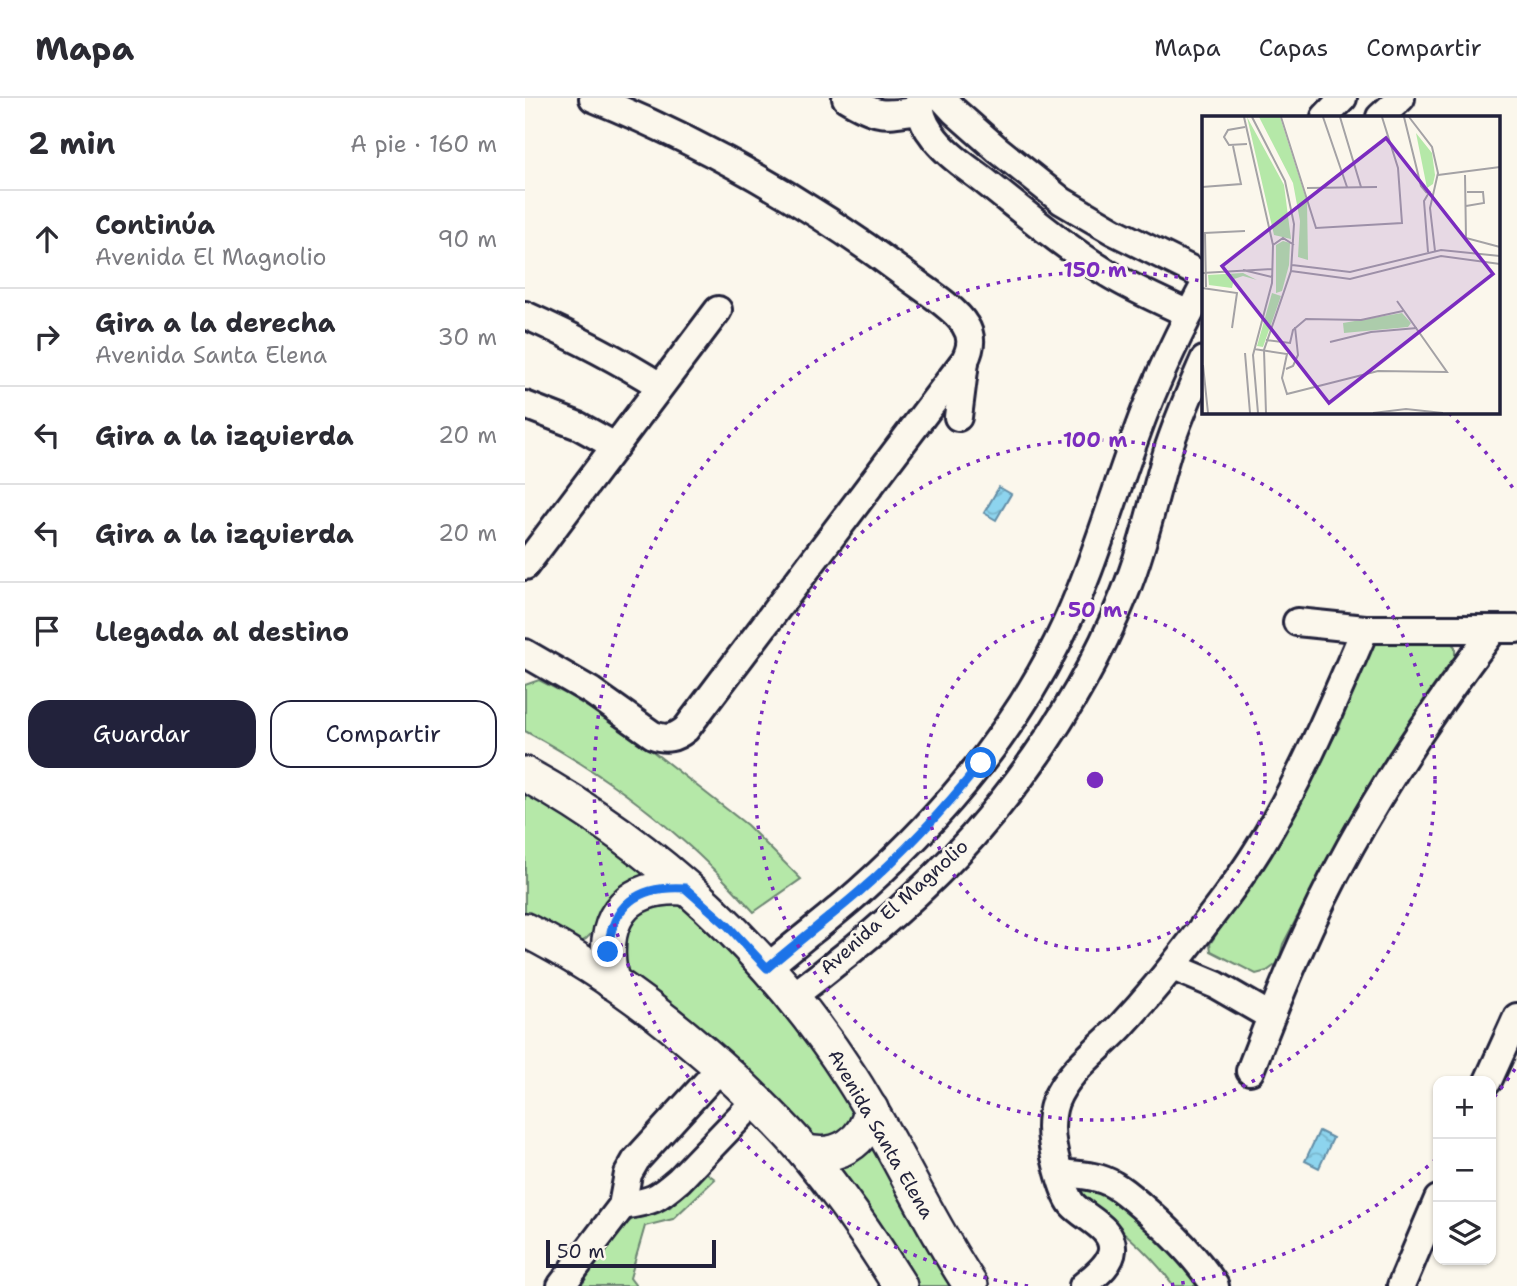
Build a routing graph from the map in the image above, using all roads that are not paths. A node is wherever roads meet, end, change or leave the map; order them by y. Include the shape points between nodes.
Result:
1 (593, 98) edge
2 (846, 98) edge
3 (1343, 98) edge
4 (1401, 98) edge
5 (927, 102) edge
6 (1326, 116) edge
7 (1381, 116) edge
8 (1202, 275) edge
9 (1202, 290) edge
10 (718, 310) dead end
11 (1189, 314) junction
12 (525, 316) edge
13 (965, 360) junction
14 (1202, 365) edge
15 (660, 386) junction
16 (525, 405) edge
17 (958, 417) dead end
18 (615, 446) junction
19 (1107, 519) junction
20 (1145, 531) junction
21 (1095, 552) junction
22 (525, 566) edge
23 (1133, 569) junction
24 (1297, 622) dead end
25 (1365, 629) junction
26 (1505, 629) edge
27 (525, 653) edge
28 (525, 774) edge
29 (685, 888) junction
30 (525, 930) edge
31 (1173, 967) junction
32 (767, 968) junction
33 (612, 982) junction
34 (792, 997) junction
35 (1271, 1016) junction
36 (1517, 1017) edge
37 (721, 1067) junction
38 (1250, 1071) dead end
39 (1490, 1076) edge
40 (756, 1100) junction
41 (871, 1109) junction
42 (804, 1151) junction
43 (1060, 1173) junction
44 (1437, 1202) edge
45 (622, 1206) junction
46 (561, 1286) edge
47 (900, 1286) edge
48 (971, 1286) edge
49 (1083, 1286) edge
50 (1215, 1286) edge
51 (1401, 1286) edge

1 - 13 street via 738,167 887,261 962,320 971,344
2 - 5 street via 877,114
3 - 6 street
4 - 7 street
5 - 8 street via 954,111 1062,201
5 - 11 street via 927,127 933,136 1028,216 1109,274
9 - 11 street, Avenida El Magnolio
10 - 15 street
11 - 19 street, Avenida El Magnolio via 1145,412
12 - 15 street via 590,345
13 - 17 street
13 - 27 street via 681,733 669,738 653,735 591,691
14 - 20 street, Avenida El Magnolio via 1168,451
15 - 18 street
16 - 18 street
18 - 22 street
19 - 20 street via 1122,532
19 - 21 street, Avenida El Magnolio
20 - 23 street, Avenida El Magnolio
21 - 23 street via 1117,552
21 - 32 street, Avenida El Magnolio via 1056,644 981,763 896,858
23 - 34 street, Avenida El Magnolio via 1083,678 1006,796 934,876
24 - 25 street
25 - 26 street
25 - 31 street via 1279,814
26 - 35 street via 1421,730 1384,788 1304,940
28 - 29 street, Avenida Santa Elena via 602,822
29 - 32 street, Avenida Santa Elena
29 - 33 street via 651,890 633,898 617,916 608,939
30 - 33 street
31 - 35 street
31 - 43 street via 1059,1093 1051,1130
32 - 34 street, Avenida Santa Elena
33 - 37 street
34 - 41 street, Avenida Santa Elena
35 - 38 street
36 - 39 street
37 - 40 street
37 - 45 street via 636,1160 628,1174
40 - 42 street
40 - 45 street via 665,1192 649,1202
41 - 42 street via 864,1131 849,1145 828,1153
41 - 48 street, Avenida Santa Elena
42 - 47 street
43 - 49 street via 1072,1203 1100,1226 1112,1244 1109,1260
43 - 50 street via 1115,1185 1174,1236
44 - 51 street
45 - 46 street

